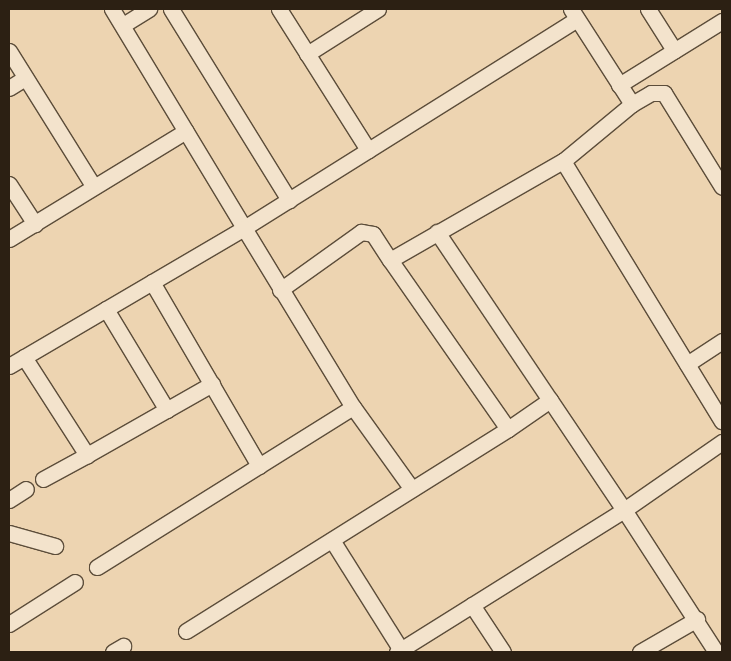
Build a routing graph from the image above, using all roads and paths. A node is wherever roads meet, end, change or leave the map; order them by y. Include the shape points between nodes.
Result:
1 (112, 9) edge
2 (150, 9) edge
3 (171, 9) edge
4 (279, 9) edge
5 (378, 9) edge
6 (648, 9) edge
7 (574, 14) edge
8 (722, 21) edge
9 (123, 25) junction
10 (674, 50) junction
11 (9, 51) edge
12 (307, 54) junction
13 (25, 78) junction
14 (619, 85) junction
15 (9, 88) edge
16 (632, 104) junction
17 (186, 131) junction
18 (368, 150) junction
19 (563, 162) junction
20 (9, 184) edge
21 (94, 187) junction
22 (722, 187) edge
23 (289, 200) junction
24 (35, 224) junction
25 (244, 228) junction
26 (437, 232) junction
27 (9, 240) edge
28 (390, 260) junction
29 (152, 282) junction
30 (280, 290) junction
31 (106, 309) junction
32 (722, 341) edge
33 (24, 357) junction
34 (687, 364) junction
35 (9, 366) edge
36 (212, 384) junction
37 (550, 400) junction
38 (353, 407) junction
39 (167, 410) junction
40 (722, 421) edge
41 (508, 429) junction
42 (722, 442) edge
43 (87, 455) junction
44 (259, 466) junction
45 (43, 479) dead end
46 (26, 489) dead end
47 (412, 489) junction
48 (9, 500) edge
49 (624, 510) junction
50 (9, 533) edge
51 (332, 540) junction
52 (55, 546) dead end
53 (97, 567) dead end
54 (75, 582) dead end
55 (472, 605) junction
56 (696, 619) junction
57 (9, 624) edge
58 (186, 631) dead end
59 (399, 651) edge
60 (503, 652) edge
61 (640, 652) edge
62 (716, 652) edge

1 - 9 street
2 - 9 street
3 - 23 street
4 - 12 street
5 - 12 street
6 - 10 street
7 - 14 street
7 - 18 street
8 - 10 street
9 - 17 street
10 - 14 street
11 - 13 street
12 - 18 street
13 - 15 street
13 - 21 street
14 - 16 street
16 - 19 street
16 - 22 street via 651,93 664,93
17 - 21 street
17 - 25 street
18 - 23 street
19 - 26 street
19 - 34 street
20 - 24 street
21 - 24 street
23 - 25 street
24 - 27 street
25 - 29 street
25 - 30 street
26 - 28 street
26 - 37 street
28 - 30 street via 373,234 360,232
28 - 41 street
29 - 31 street
29 - 36 street
30 - 38 street
31 - 33 street
31 - 39 street
32 - 34 street
33 - 35 street
33 - 43 street
34 - 40 street
36 - 39 street
36 - 44 street
37 - 41 street
37 - 49 street
38 - 44 street
38 - 47 street
39 - 43 street
41 - 47 street
42 - 49 street
43 - 45 street
44 - 53 street
46 - 48 street
47 - 51 street
49 - 55 street
49 - 56 street
50 - 52 street
51 - 58 street
51 - 59 street
54 - 57 street
55 - 59 street
55 - 60 street
56 - 61 street
56 - 62 street

